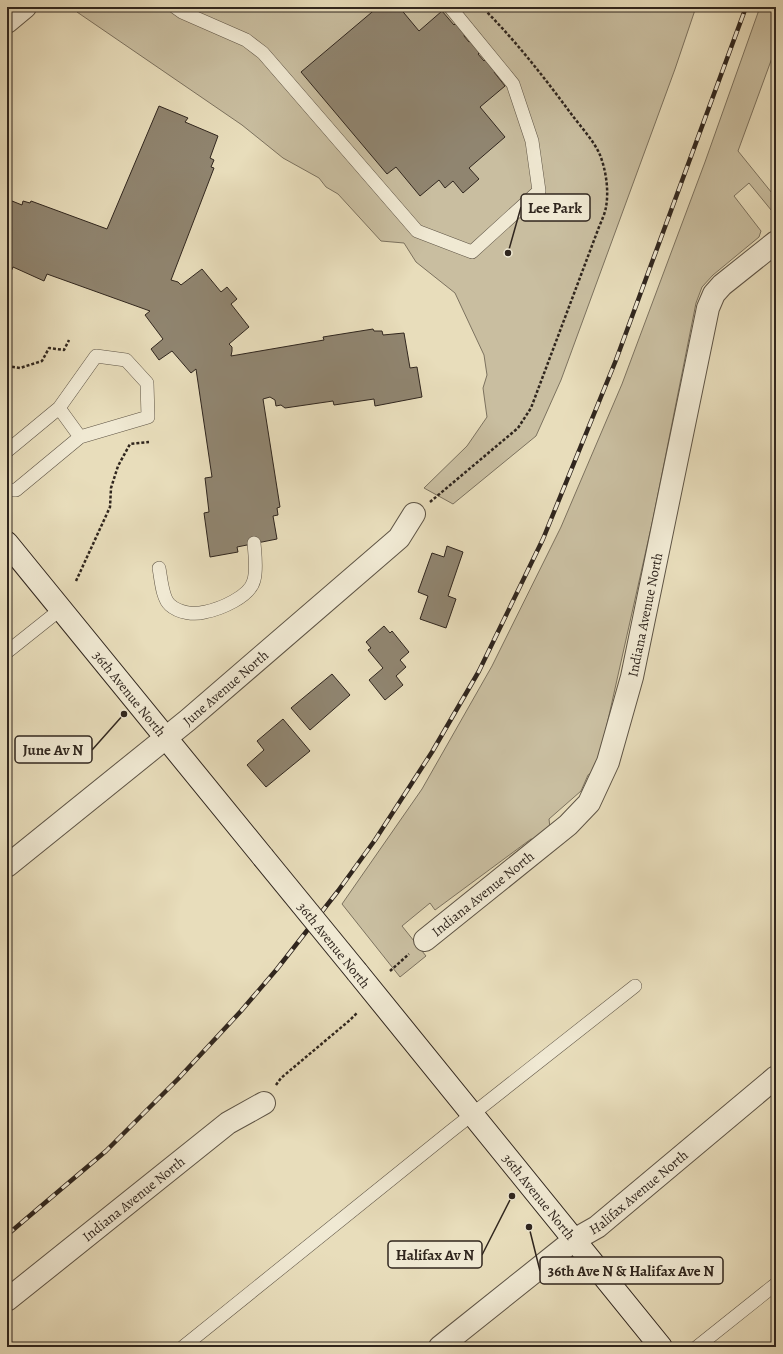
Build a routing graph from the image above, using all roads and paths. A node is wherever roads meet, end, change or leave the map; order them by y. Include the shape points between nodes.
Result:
1 (25, 7) edge
2 (175, 7) edge
3 (450, 7) edge
4 (482, 7) edge
5 (7, 22) edge
6 (776, 242) edge
7 (69, 340) dead end
8 (7, 366) edge
9 (59, 408) junction
10 (80, 437) junction
11 (150, 442) dead end
12 (7, 451) edge
13 (7, 490) edge
14 (414, 514) joint
15 (7, 544) edge
16 (254, 544) dead end
17 (159, 568) dead end
18 (76, 581) dead end
19 (60, 609) junction
20 (7, 652) edge
21 (166, 738) junction
22 (7, 866) edge
23 (425, 940) dead end
24 (635, 986) dead end
25 (357, 1013) dead end
26 (776, 1077) edge
27 (264, 1103) joint
28 (472, 1115) junction
29 (574, 1240) junction
30 (776, 1284) edge
31 (7, 1300) edge
32 (183, 1347) edge
33 (440, 1347) edge
34 (661, 1347) edge
35 (697, 1347) edge

1 - 5 street
2 - 3 lane via 246,40 263,53 416,231 472,252 539,191 532,141 513,84
4 - 14 path via 528,57 600,155 607,184 606,207 531,408 518,428 439,496
6 - 23 street, Indiana Avenue North via 722,285 714,294 708,308 632,678 608,762 589,803 568,825
7 - 8 path via 64,350 49,348 42,362 20,368
9 - 10 lane
9 - 10 lane via 96,356 126,360 146,383 148,417
9 - 12 lane
10 - 13 lane via 16,490
11 - 18 path via 130,444 118,466 111,488 110,507
14 - 21 street, June Avenue North via 399,538
15 - 19 street, 36th Avenue North
16 - 17 lane via 254,581 246,594 232,603 205,613 182,612 169,604 162,589
19 - 20 lane
19 - 21 street, 36th Avenue North
21 - 22 street, June Avenue North
21 - 28 street, 36th Avenue North, bridge
24 - 28 lane
25 - 27 path via 280,1078
26 - 29 street, Halifax Avenue North via 597,1227
27 - 31 street, Indiana Avenue North via 228,1123
28 - 29 street, 36th Avenue North
28 - 32 lane
29 - 33 street, Halifax Avenue North
29 - 34 street, 36th Avenue North
30 - 35 lane

